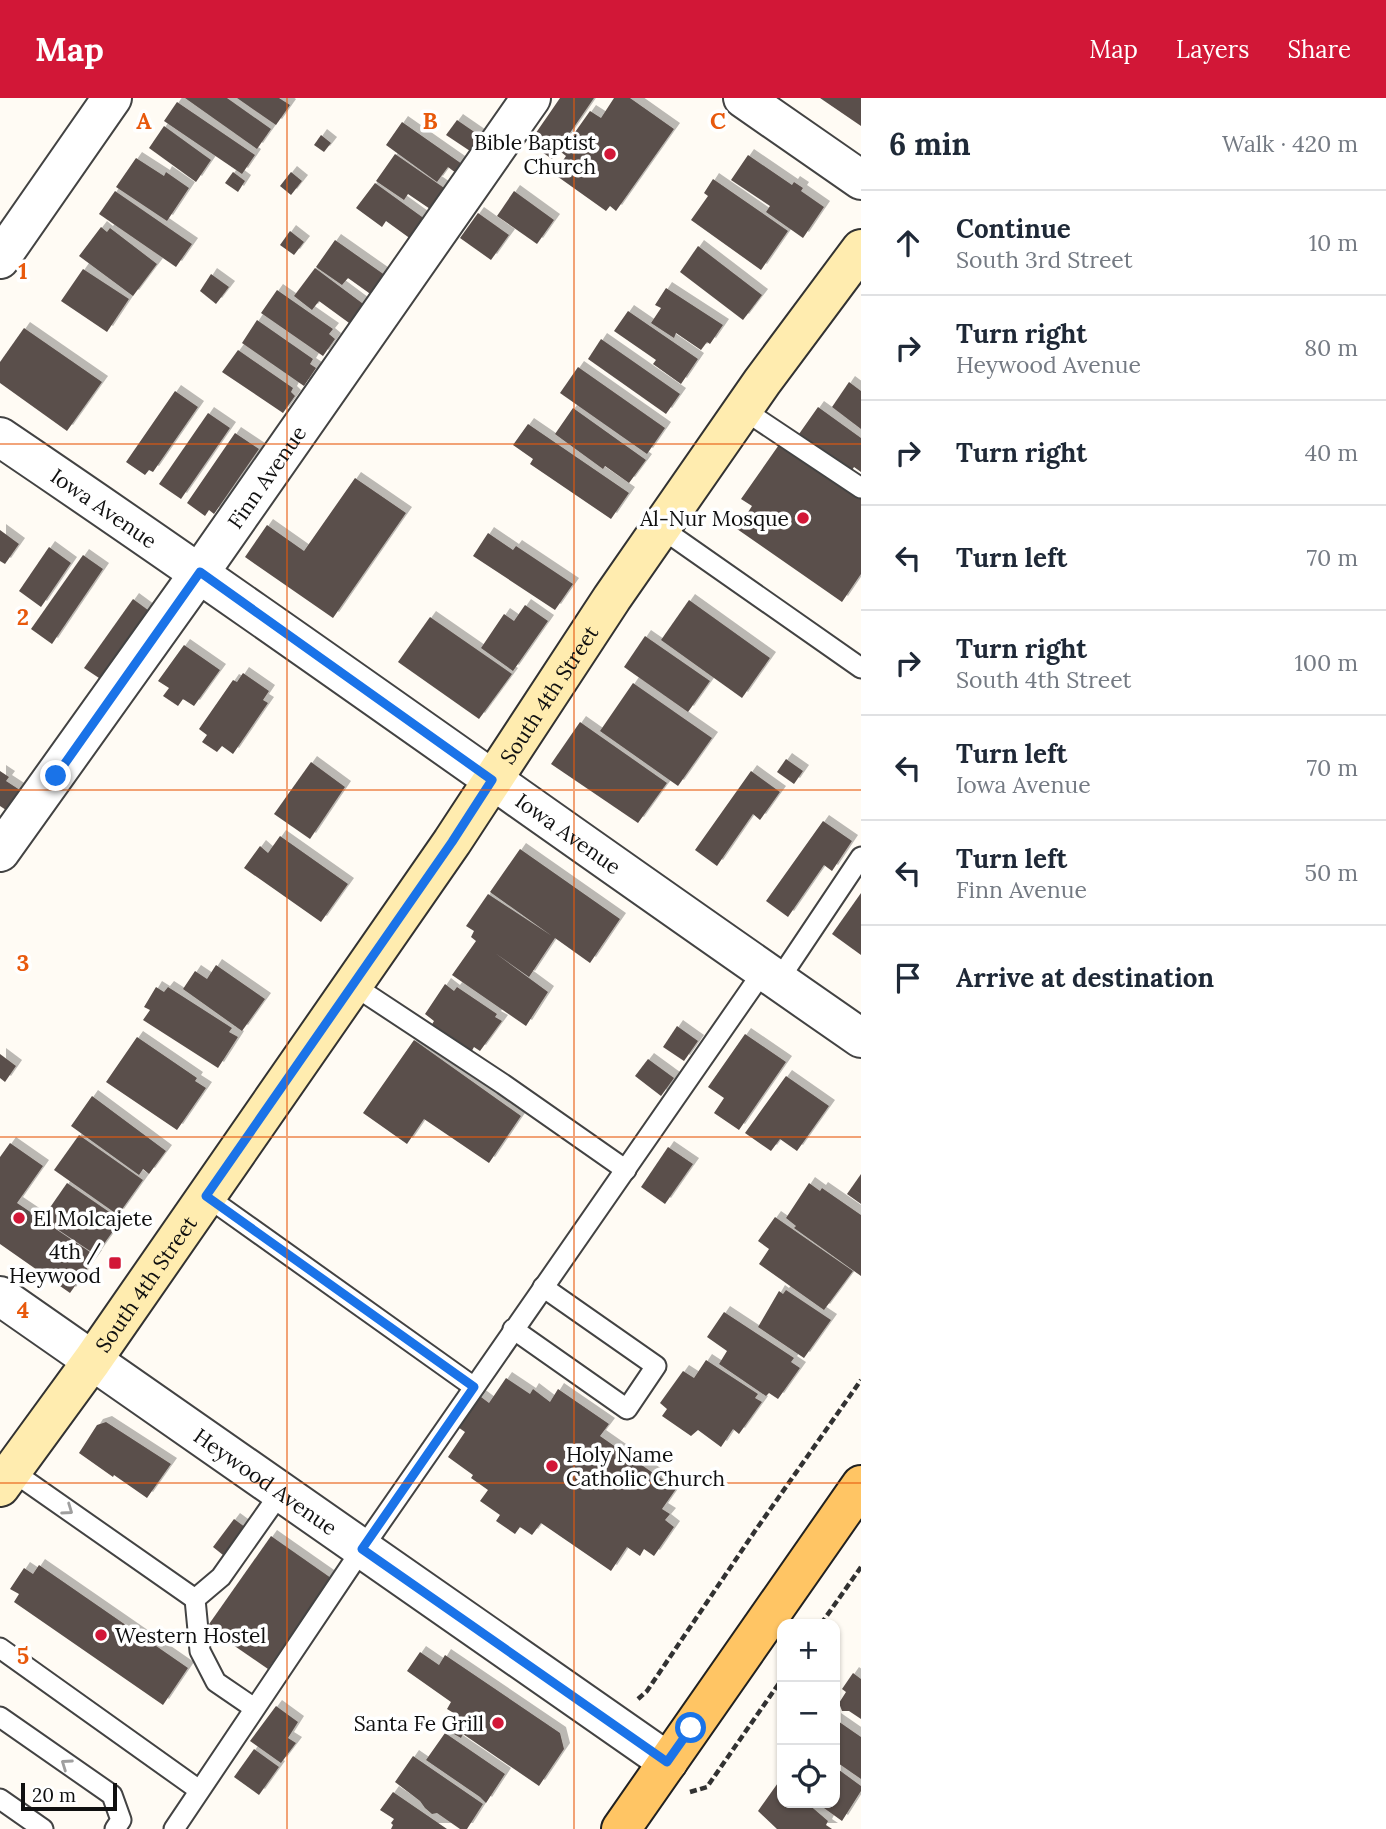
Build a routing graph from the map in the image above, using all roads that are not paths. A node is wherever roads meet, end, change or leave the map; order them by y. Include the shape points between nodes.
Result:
1 (112, 98) edge
2 (531, 98) edge
3 (743, 98) edge
4 (861, 180) edge
5 (861, 249) edge
6 (0, 259) edge
7 (744, 410) junction
8 (0, 437) edge
9 (861, 488) edge
10 (661, 528) junction
11 (200, 572) junction
12 (859, 664) edge
13 (492, 780) junction
14 (0, 852) edge
15 (861, 857) edge
16 (771, 975) junction
17 (352, 985) junction
18 (861, 1038) edge
19 (626, 1170) junction
20 (206, 1196) junction
21 (543, 1287) junction
22 (0, 1296) edge
23 (513, 1329) junction
24 (92, 1361) junction
25 (474, 1387) junction
26 (6, 1479) edge
27 (281, 1492) junction
28 (855, 1505) edge
29 (362, 1549) junction
30 (195, 1599) junction
31 (0, 1648) edge
32 (254, 1708) junction
33 (0, 1717) edge
34 (667, 1762) junction
35 (200, 1790) junction
36 (0, 1799) edge
37 (43, 1829) edge
38 (116, 1829) edge
39 (174, 1829) edge
40 (621, 1829) edge

1 - 6 street
2 - 11 street, Finn Avenue
3 - 4 street
5 - 7 main road, South 4th Street
7 - 9 lane
7 - 10 main road, South 4th Street
8 - 11 street, Iowa Avenue
10 - 12 lane
10 - 13 main road, South 4th Street
11 - 13 street, Iowa Avenue
11 - 14 street, Finn Avenue
13 - 16 street, Iowa Avenue
13 - 17 main road, South 4th Street
15 - 16 lane
16 - 18 street, Iowa Avenue
16 - 19 lane
17 - 19 lane
17 - 20 main road, South 4th Street
19 - 21 lane
20 - 24 main road, South 4th Street
20 - 25 lane
21 - 23 lane
21 - 23 lane via 656,1366 627,1409
22 - 24 street, Heywood Avenue
23 - 25 lane
24 - 26 main road, South 4th Street
24 - 27 street, Heywood Avenue
25 - 29 lane
26 -> 30 lane
27 - 29 street, Heywood Avenue
27 - 30 lane via 221,1577
28 - 34 main road
29 - 32 lane
29 - 34 street, Heywood Avenue
30 - 32 lane via 200,1651 216,1682
31 - 35 lane
32 - 35 lane
38 -> 33 lane via 121,1820 112,1795
34 - 40 main road
35 - 39 lane
36 - 37 lane

